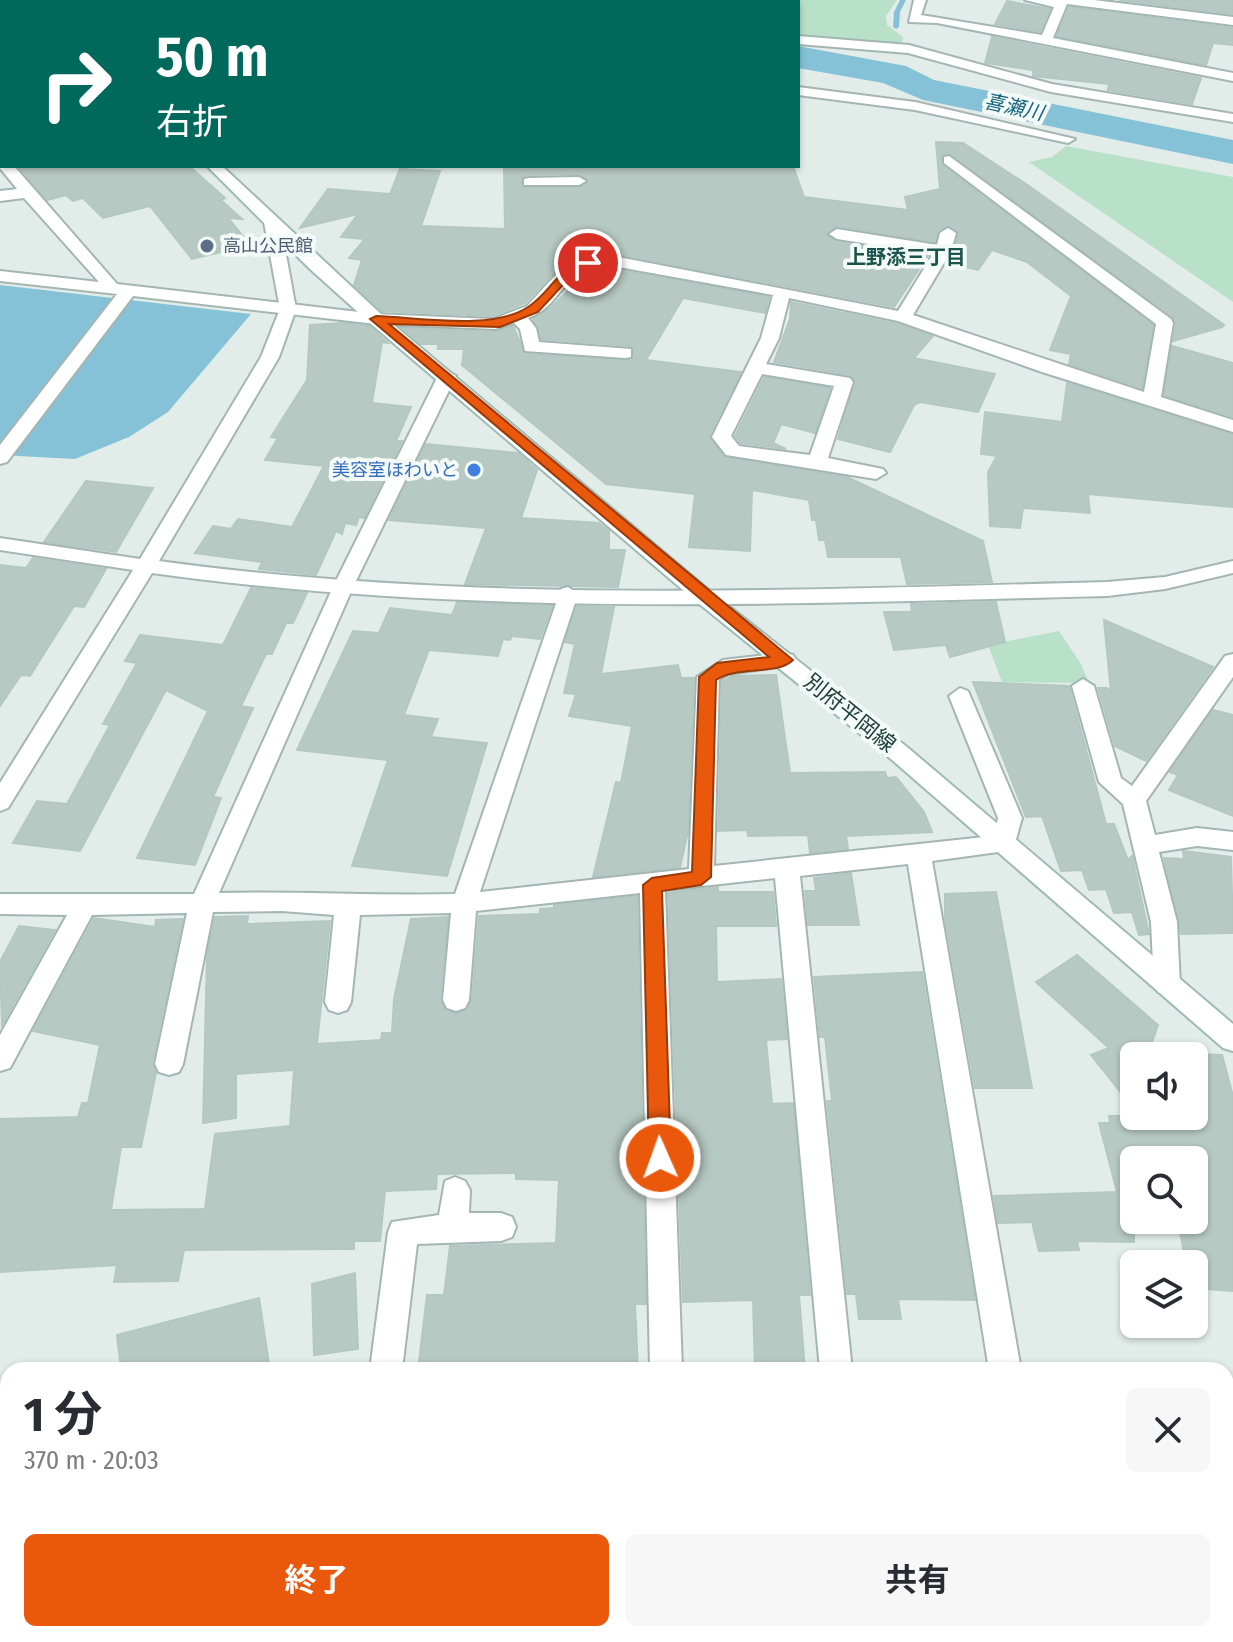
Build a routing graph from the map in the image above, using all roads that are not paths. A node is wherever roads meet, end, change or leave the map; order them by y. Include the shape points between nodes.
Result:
1 (920, 0) edge
2 (1031, 0) edge
3 (1063, 1) edge
4 (1233, 21) edge
5 (800, 40) edge
6 (1046, 40) junction
7 (1233, 80) edge
8 (800, 91) edge
9 (1202, 101) junction
10 (1233, 118) edge
11 (1006, 126) dead end
12 (949, 160) dead end
13 (7, 168) edge
14 (216, 168) edge
15 (554, 174) edge
16 (579, 181) dead end
17 (529, 182) dead end
18 (25, 193) junction
19 (0, 196) edge
20 (272, 222) junction
21 (948, 233) dead end
22 (837, 234) dead end
23 (943, 251) junction
24 (1089, 266) junction
25 (1065, 272) dead end
26 (0, 276) edge
27 (120, 289) junction
28 (782, 291) junction
29 (288, 309) junction
30 (518, 317) junction
31 (903, 317) junction
32 (376, 319) junction
33 (625, 353) dead end
34 (756, 368) junction
35 (447, 376) junction
36 (1151, 401) junction
37 (1233, 426) edge
38 (0, 458) edge
39 (817, 462) junction
40 (876, 473) dead end
41 (0, 544) edge
42 (1233, 567) edge
43 (145, 568) junction
44 (343, 587) junction
45 (568, 594) junction
46 (704, 597) junction
47 (785, 660) junction
48 (1233, 661) edge
49 (1083, 686) dead end
50 (960, 696) dead end
51 (1209, 699) junction
52 (1233, 705) edge
53 (1134, 800) junction
54 (0, 802) edge
55 (1233, 841) edge
56 (1004, 844) junction
57 (1146, 845) junction
58 (919, 854) junction
59 (787, 869) junction
60 (701, 877) junction
61 (652, 885) junction
62 (464, 903) junction
63 (0, 904) edge
64 (202, 904) junction
65 (85, 906) junction
66 (348, 906) junction
67 (1167, 985) junction
68 (456, 1000) dead end
69 (338, 1002) dead end
70 (1233, 1040) edge
71 (0, 1060) edge
72 (169, 1064) dead end
73 (455, 1190) dead end
74 (453, 1227) junction
75 (501, 1227) dead end
76 (387, 1362) edge
77 (666, 1362) edge
78 (835, 1362) edge
79 (1004, 1362) edge

1 - 6 street via 913,19
2 - 3 street
3 - 4 street
3 - 6 street
5 - 9 street via 909,49 1051,88
6 - 7 street
7 - 9 street via 1208,80
8 - 11 street via 915,106
9 - 10 street
12 - 24 street
13 - 18 street
14 - 20 street, 別府平岡線
15 - 16 street
15 - 17 street
18 - 19 street
18 - 27 street
20 - 29 street
20 - 32 street, 別府平岡線
21 - 23 street
22 - 23 street via 877,248
23 - 31 street
24 - 25 street
24 - 36 street via 1165,323
26 - 27 street
27 - 29 street
27 - 38 street
28 - 30 street via 613,261 588,263 568,271 533,310
28 - 31 street
28 - 34 street
29 - 32 street
29 - 43 street via 270,357
30 - 32 street via 495,324
30 - 33 street via 528,328 531,347 572,356
31 - 36 street
32 - 35 street, 別府平岡線
34 - 39 street via 844,382
34 - 39 street via 721,437 733,451
35 - 44 street
35 - 46 street, 別府平岡線
36 - 37 street
39 - 40 street
41 - 43 street
42 - 46 street via 1165,583 1107,589
43 - 44 street
43 - 54 street
44 - 45 street
44 - 64 street
45 - 46 street
45 - 62 street
46 - 47 street, 別府平岡線
47 - 56 street, 別府平岡線
47 - 60 street via 723,667 708,677
48 - 51 street
49 - 53 street via 1111,782
50 - 56 street via 1010,818
51 - 52 street
51 - 53 street
53 - 57 street
55 - 57 street via 1197,837
56 - 58 street
56 - 67 street, 別府平岡線
57 - 67 street via 1164,922
58 - 59 street
58 - 79 street
59 - 60 street
59 - 78 street
60 - 61 street
61 - 62 street
61 - 77 street
62 - 66 street
62 - 68 street
63 - 65 street
64 - 65 street
64 - 66 street via 282,901
64 - 72 street
65 - 71 street
66 - 69 street
67 - 70 street, 別府平岡線
73 - 74 street
74 - 75 street
74 - 76 street via 403,1232

